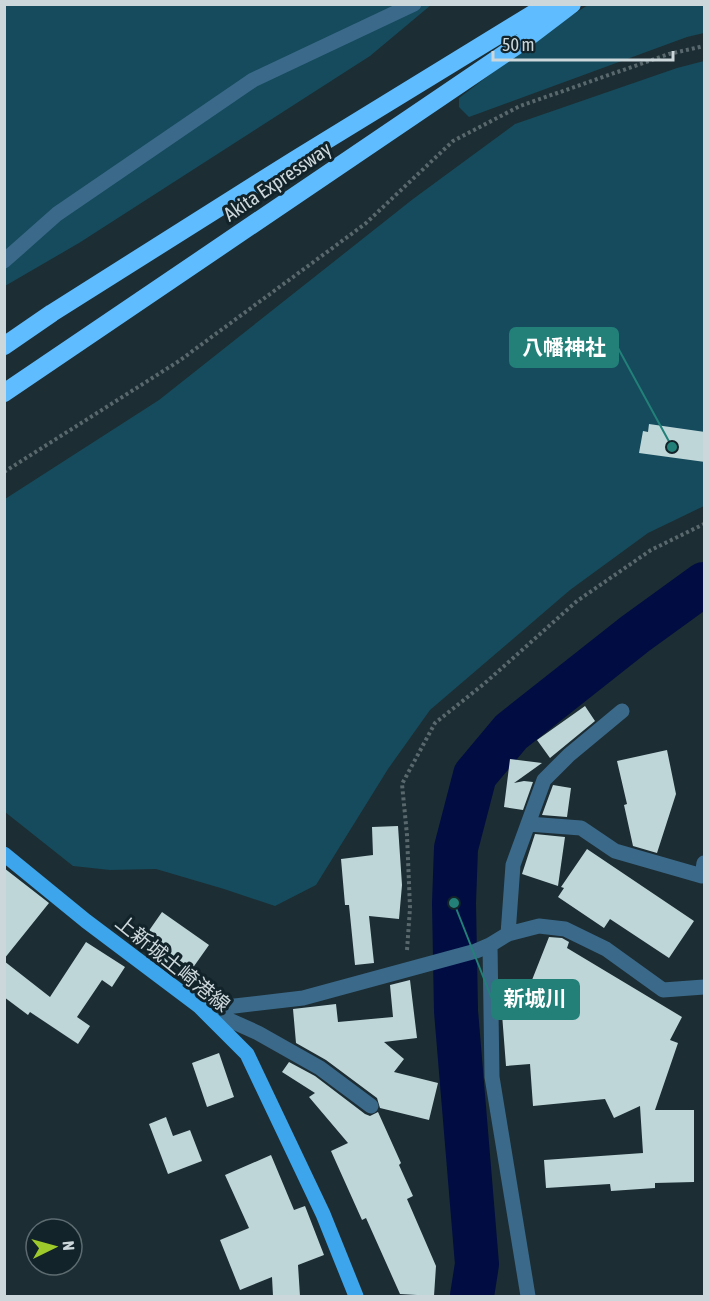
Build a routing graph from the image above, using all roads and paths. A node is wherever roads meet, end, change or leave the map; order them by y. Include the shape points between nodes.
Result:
1 (414, 4) edge
2 (549, 4) edge
3 (572, 4) edge
4 (705, 46) edge
5 (4, 261) edge
6 (4, 346) edge
7 (4, 393) edge
8 (4, 472) edge
9 (705, 524) edge
10 (622, 711) dead end
11 (528, 824) junction
12 (4, 854) edge
13 (705, 863) edge
14 (508, 934) junction
15 (483, 948) junction
16 (406, 969) junction
17 (705, 987) edge
18 (199, 1006) junction
19 (371, 1106) dead end
20 (356, 1296) edge
21 (528, 1296) edge

1 - 5 street via 253,80 57,214
2 - 6 highway, Akita Expressway via 296,159
3 - 7 highway, Akita Expressway via 522,42
4 - 8 path via 669,54 520,106 453,141 365,224 179,361
9 - 16 path via 651,550 577,602 435,723 402,784 410,908
10 - 11 street via 544,780
11 - 13 street via 582,828 615,851 702,876
11 - 14 street via 513,865
12 - 18 main road, 上新城土崎港線
14 - 15 street
14 - 17 street via 539,926 565,929 606,949 663,990
15 - 16 street
15 - 21 street via 492,1077
16 - 18 street via 303,998
18 - 19 street via 320,1068
18 - 20 main road, 上新城土崎港線 via 247,1054 323,1214

